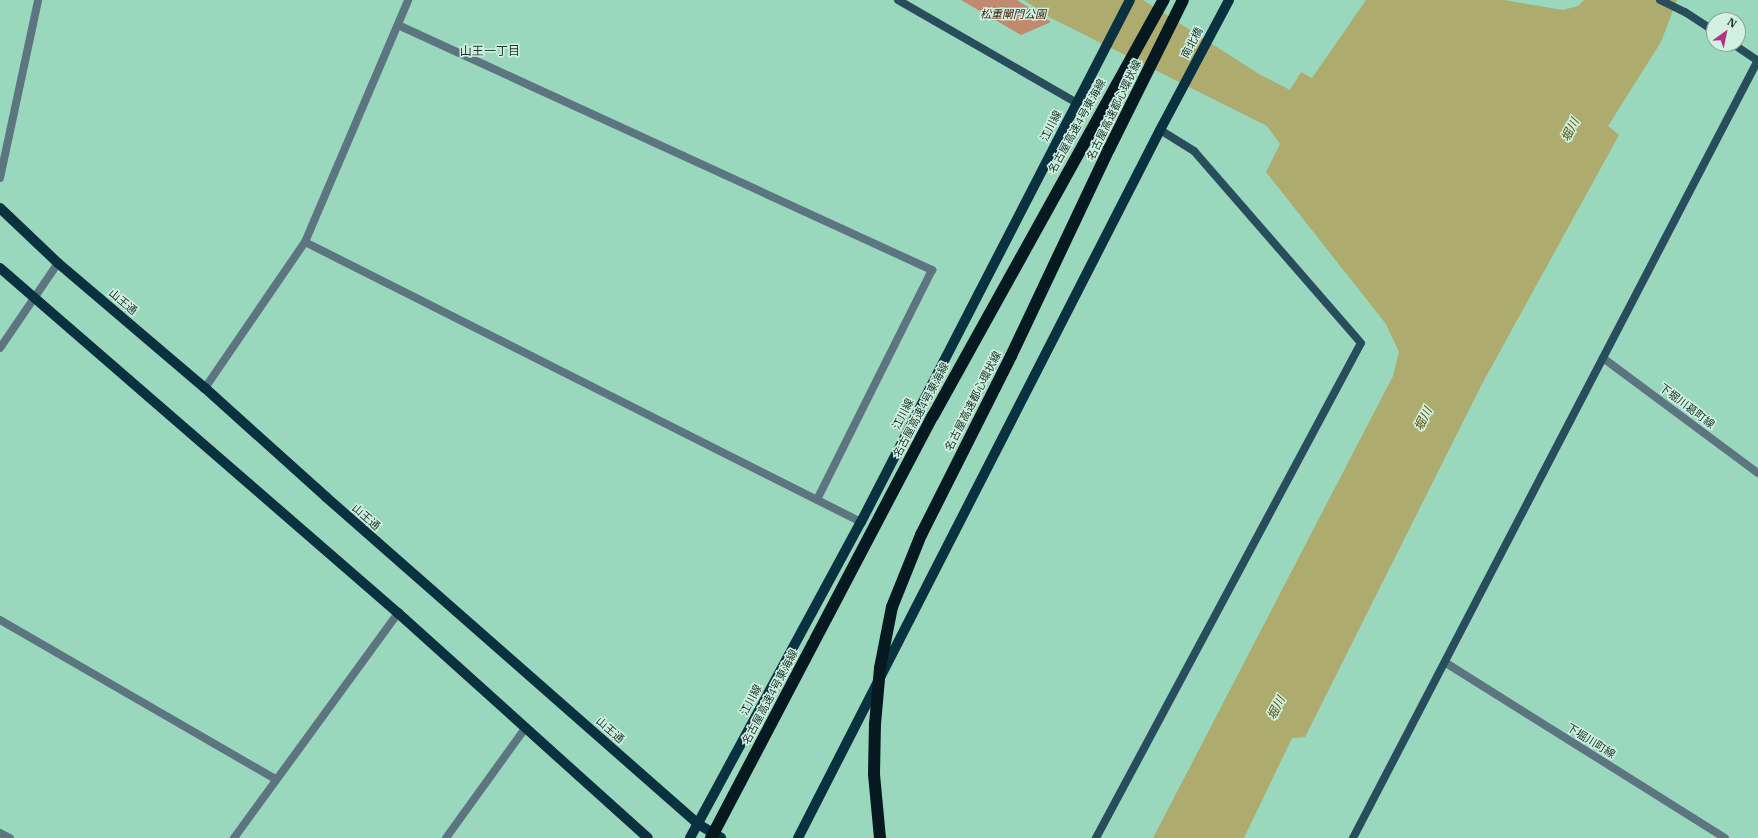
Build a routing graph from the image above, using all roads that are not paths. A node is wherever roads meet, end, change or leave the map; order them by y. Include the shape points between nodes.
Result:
1 (38, 0) edge
2 (408, 0) edge
3 (898, 0) edge
4 (1130, 0) edge
5 (1164, 0) edge
6 (1183, 0) edge
7 (1229, 0) edge
8 (1660, 0) edge
9 (398, 24) junction
10 (1706, 26) edge
11 (1746, 52) edge
12 (1758, 60) edge
13 (1077, 103) junction
14 (1160, 130) junction
15 (0, 178) edge
16 (0, 208) edge
17 (305, 242) junction
18 (58, 263) junction
19 (0, 268) edge
20 (33, 298) junction
21 (0, 348) edge
22 (1603, 358) junction
23 (205, 388) junction
24 (1758, 472) edge
25 (817, 500) junction
26 (861, 522) junction
27 (398, 613) junction
28 (0, 620) edge
29 (1446, 663) junction
30 (526, 727) junction
31 (275, 779) junction
32 (698, 824) junction
33 (0, 833) edge
34 (10, 838) edge
35 (234, 838) edge
36 (446, 838) edge
37 (648, 838) edge
38 (690, 838) edge
39 (711, 838) edge
40 (721, 838) edge
41 (798, 838) edge
42 (880, 838) edge
43 (1096, 838) edge
44 (1353, 838) edge
45 (1725, 838) edge

1 - 15 street
2 - 9 street
3 - 13 street
4 - 13 main road, 江川線
5 - 39 highway, 名古屋高速4号東海線, bridge via 936,409
6 - 42 highway, 名古屋高速都心環状線, bridge via 1011,356 941,493 904,574 885,636 877,699 874,774
7 - 14 main road, 南北橋
8 - 10 street
9 - 17 street
9 - 25 street via 932,270
11 - 12 street
12 - 22 street
13 - 26 main road, 江川線
14 - 41 main road
14 - 43 street via 1194,151 1361,343
16 - 18 main road, 山王通
17 - 23 street
17 - 25 street
18 - 20 street
18 - 23 main road, 山王通
19 - 20 main road
20 - 21 street
20 - 27 main road
22 - 24 street, 下堀川葛町線
22 - 29 street
23 - 32 main road, 山王通
25 - 26 street
26 - 32 main road, 江川線
27 - 30 main road
27 - 31 street
28 - 31 street
29 - 44 street
29 - 45 street, 下堀川町線
30 - 36 street
30 - 37 main road
31 - 35 street
32 - 38 main road, 江川線
32 - 40 main road, 山王通
33 - 34 street

